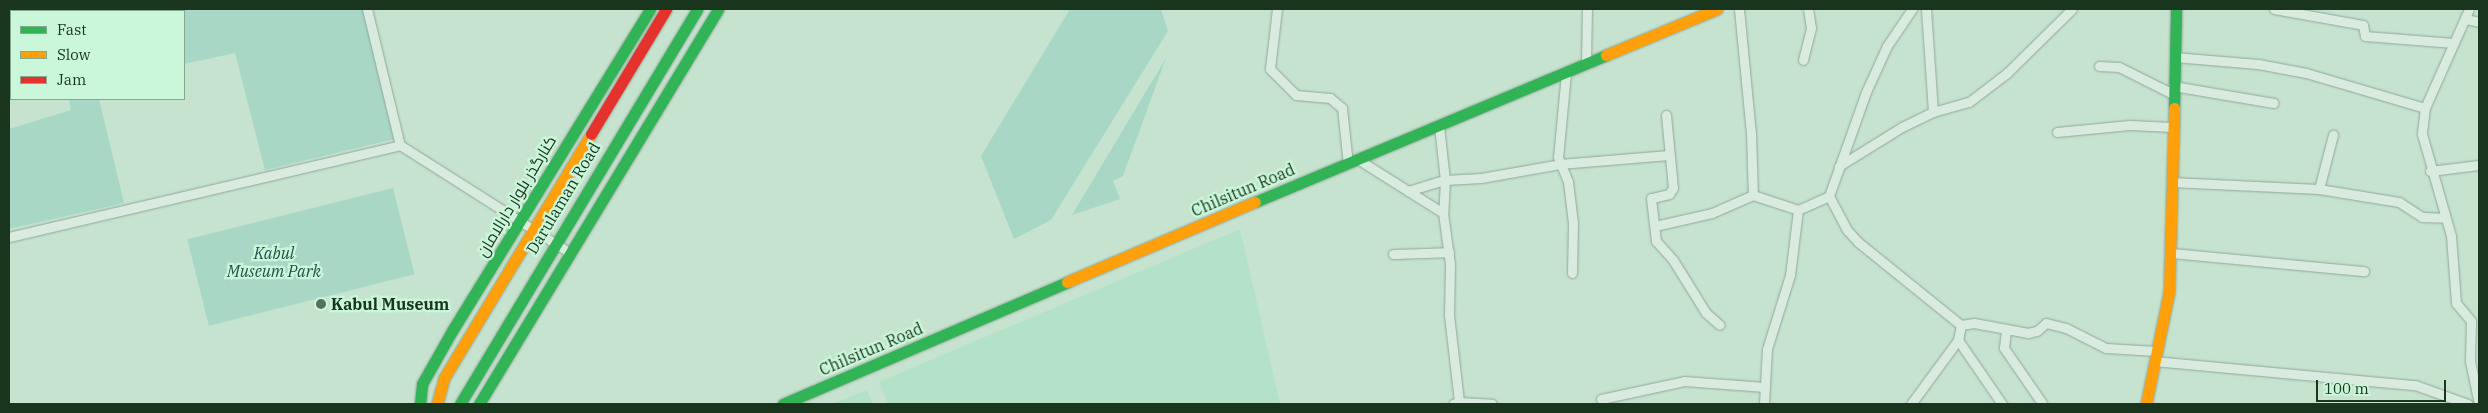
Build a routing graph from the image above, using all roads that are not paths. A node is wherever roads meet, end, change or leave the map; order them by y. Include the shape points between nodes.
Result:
1 (367, 9) edge
2 (650, 9) edge
3 (666, 9) edge
4 (697, 9) edge
5 (718, 9) edge
6 (1277, 9) edge
7 (1587, 9) edge
8 (1717, 9) edge
9 (1739, 9) edge
10 (1808, 9) edge
11 (1912, 9) edge
12 (1926, 9) edge
13 (2072, 9) edge
14 (2176, 9) edge
15 (2274, 9) edge
16 (2469, 9) edge
17 (2466, 19) junction
18 (2479, 22) edge
19 (2454, 43) junction
20 (2174, 57) junction
21 (1803, 60) dead end
22 (1586, 64) junction
23 (2099, 66) dead end
24 (1566, 73) junction
25 (2173, 90) junction
26 (2274, 103) dead end
27 (2425, 108) junction
28 (1934, 112) junction
29 (1666, 115) dead end
30 (1439, 126) junction
31 (2172, 127) junction
32 (2057, 132) dead end
33 (2333, 135) dead end
34 (400, 145) junction
35 (1669, 155) junction
36 (1360, 160) junction
37 (1348, 164) junction
38 (1560, 164) junction
39 (2479, 165) edge
40 (1839, 166) junction
41 (2430, 171) junction
42 (1444, 180) junction
43 (2171, 182) junction
44 (2319, 189) junction
45 (1408, 190) junction
46 (1753, 195) junction
47 (1829, 196) junction
48 (1798, 210) junction
49 (1443, 213) junction
50 (2445, 218) junction
51 (520, 222) junction
52 (1655, 226) junction
53 (534, 230) junction
54 (9, 237) edge
55 (555, 243) junction
56 (1449, 252) junction
57 (2172, 252) junction
58 (570, 253) junction
59 (1393, 254) dead end
60 (2364, 271) dead end
61 (1572, 272) dead end
62 (1720, 325) dead end
63 (1961, 325) junction
64 (2006, 331) junction
65 (1958, 340) junction
66 (2155, 356) junction
67 (2475, 361) edge
68 (1765, 387) junction
69 (1601, 399) dead end
70 (1458, 403) edge
71 (2042, 403) dead end
72 (414, 404) edge
73 (420, 404) edge
74 (429, 404) edge
75 (437, 404) edge
76 (460, 404) edge
77 (479, 404) edge
78 (783, 404) edge
79 (1492, 404) edge
80 (1764, 404) edge
81 (1911, 404) edge
82 (2002, 404) edge
83 (2146, 404) edge
84 (2465, 404) edge
85 (2479, 404) edge

1 - 34 street
2 - 51 main road, کنارگذر بلوار دارالامان
3 - 53 main road, Darulaman Road
4 - 55 main road, Darulaman Road
5 - 58 main road
6 - 37 street via 1270,68 1296,95 1330,98 1342,108
7 - 22 street
8 - 22 main road, Chilsitun Road
9 - 46 street via 1751,133
10 - 21 street via 1811,28
11 - 40 street via 1887,46
12 - 28 street
13 - 28 street via 2007,73 1969,102
14 - 20 main road
15 - 19 street via 2363,25 2365,36
16 - 17 street
17 - 18 street
17 - 19 street
19 - 27 street
20 - 25 main road
20 - 27 street via 2258,64 2306,73
22 - 24 main road, Chilsitun Road
23 - 25 street via 2119,67
24 - 30 main road, Chilsitun Road
24 - 38 street
25 - 26 street
25 - 31 main road
27 - 41 street via 2422,134
28 - 40 street
29 - 35 street
30 - 36 main road, Chilsitun Road
30 - 42 street
31 - 32 street via 2130,125
31 - 43 main road
33 - 44 street
34 - 51 street
34 - 54 street
35 - 38 street
35 - 52 street via 1673,188 1669,194 1651,198
36 - 37 main road, Chilsitun Road
36 - 45 street
37 - 78 main road, Chilsitun Road
38 - 42 street via 1480,178
38 - 61 street via 1568,182 1572,214
39 - 41 street
40 - 47 street
41 - 50 street
42 - 45 street
42 - 49 street
43 - 44 street
43 - 57 main road
44 - 50 street via 2399,202 2422,217
45 - 49 street
46 - 48 street
46 - 52 street via 1712,213
47 - 48 street
47 - 63 street via 1847,230 1858,242
48 - 68 street via 1790,275 1767,349
49 - 56 street
50 - 67 street via 2450,236 2456,303 2470,321
51 - 53 street
51 - 73 main road, کنارگذر بلوار دارالامان via 433,364 419,393
52 - 62 street via 1658,245 1673,260 1706,313
53 - 55 street
53 - 75 main road, Darulaman Road via 444,378
55 - 58 street
55 - 76 main road, Darulaman Road
56 - 59 street
56 - 70 street via 1448,315
57 - 60 street
57 - 66 main road via 2169,292
58 - 77 main road
63 - 64 street via 1974,323
63 - 65 street
64 - 66 street via 2028,333 2037,331 2046,323 2066,328 2106,348
64 - 71 street via 2004,348
65 - 81 street
65 - 82 street
66 - 83 main road
66 - 84 street via 2415,385
67 - 85 street
68 - 69 street via 1684,381
68 - 80 street
70 - 79 street
72 - 73 main road
73 - 74 main road

